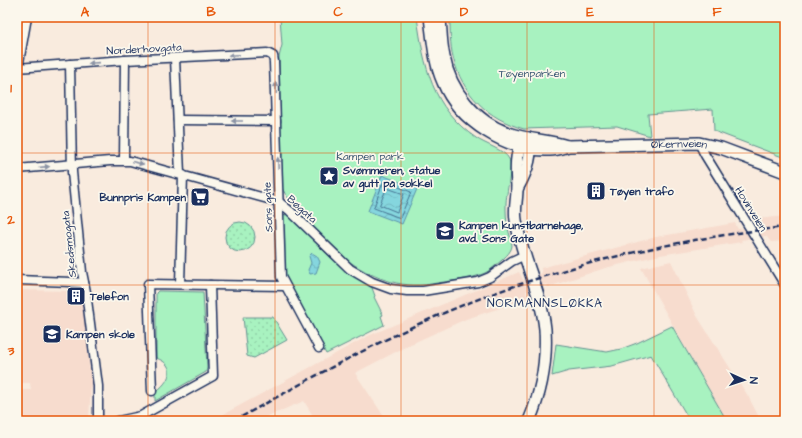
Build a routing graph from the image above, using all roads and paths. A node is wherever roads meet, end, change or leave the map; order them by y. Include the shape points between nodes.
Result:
1 (27, 17) edge
2 (430, 17) edge
3 (440, 17) edge
4 (272, 56) joint
5 (174, 58) junction
6 (125, 60) junction
7 (70, 64) junction
8 (18, 68) edge
9 (178, 120) junction
10 (276, 121) junction
11 (699, 143) junction
12 (526, 144) junction
13 (124, 160) junction
14 (72, 164) junction
15 (17, 169) edge
16 (785, 172) edge
17 (182, 175) junction
18 (279, 202) junction
19 (525, 255) junction
20 (17, 280) edge
21 (84, 283) junction
22 (180, 284) junction
23 (210, 285) junction
24 (785, 285) edge
25 (285, 286) junction
26 (319, 348) dead end
27 (152, 391) dead end
28 (98, 421) edge
29 (118, 421) edge
30 (529, 421) edge

1 - 8 street
2 - 12 main road, Økernveien via 437,66 443,83 456,104 484,131 502,140
3 - 12 main road, Økernveien via 448,73 458,93 488,123
4 -> 5 street, Norderhovgata via 267,53
10 -> 4 street, Sons gate
5 - 6 street, Norderhovgata
5 - 9 street
6 -> 7 street, Norderhovgata
6 - 13 street
7 - 8 street, Norderhovgata
7 - 14 street, Skedsmogata
10 -> 9 street
9 - 17 street
18 -> 10 street, Sons gate
11 - 12 main road, Økernveien via 568,146 553,142
11 - 16 main road, Økernveien via 721,148
11 - 24 street, Hovinveien
12 - 19 main road via 516,174 515,208
13 - 14 street, Bøgata
13 -> 17 street, Bøgata
15 -> 14 street, Bøgata
14 - 21 street, Skedsmogata
17 - 18 street, Bøgata
17 - 22 street
18 - 19 street, Bøgata via 350,270 391,289 423,291 478,282
18 - 25 street, Sons gate via 281,277
19 - 30 main road via 542,309 545,344 541,386
20 - 21 street
21 - 28 street, Skedsmogata via 98,386
22 - 23 street
22 - 27 street via 148,284
23 - 25 street
23 - 29 street via 214,376 140,416
25 - 26 street, Sons gate

